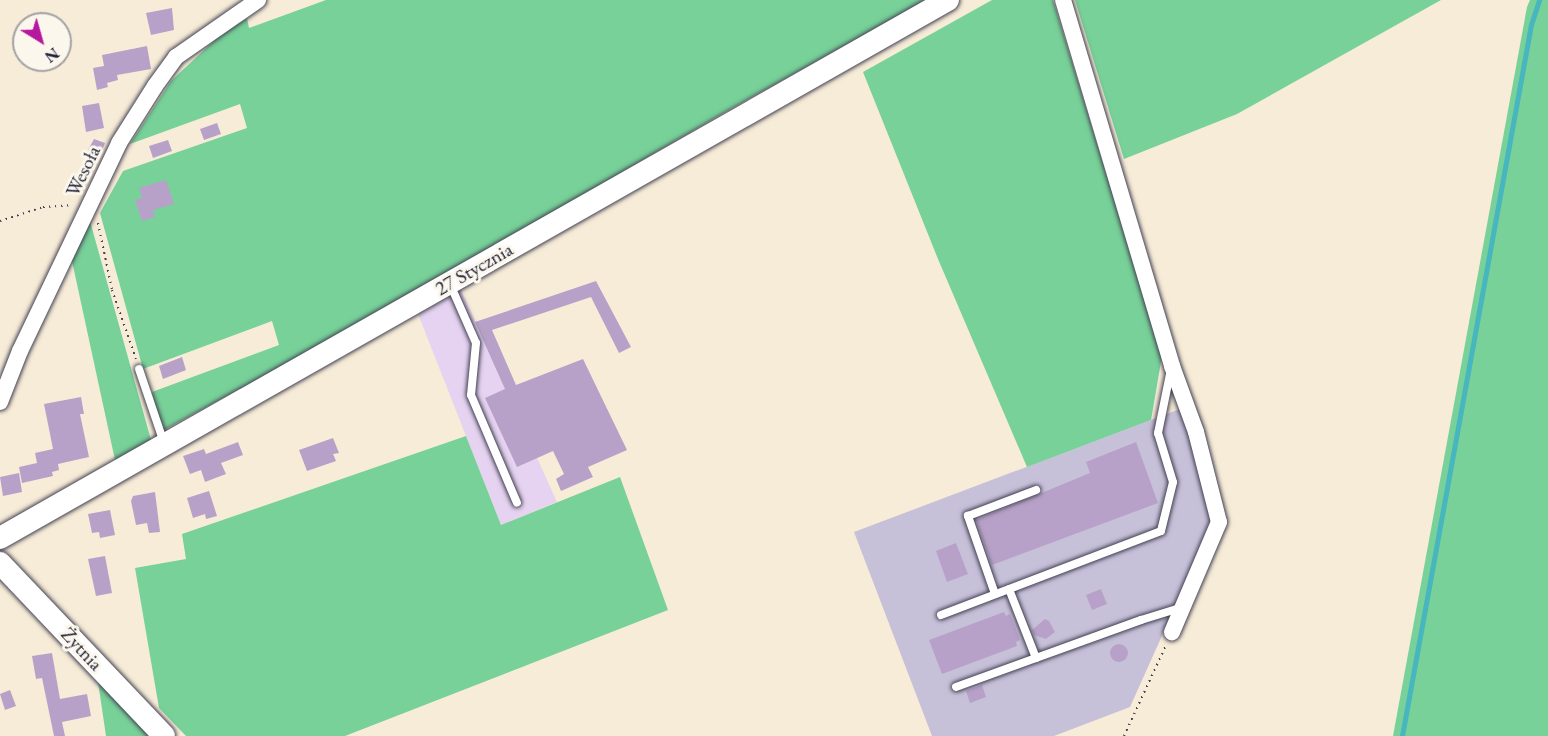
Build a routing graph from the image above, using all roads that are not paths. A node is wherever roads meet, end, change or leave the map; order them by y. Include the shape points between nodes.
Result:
1 (258, 0) edge
2 (948, 0) edge
3 (1063, 0) edge
4 (449, 283) junction
5 (1172, 366) junction
6 (139, 369) road end
7 (0, 402) edge
8 (164, 443) junction
9 (1036, 490) dead end
10 (517, 503) dead end
11 (0, 538) edge
12 (0, 563) edge
13 (1009, 589) junction
14 (995, 594) junction
15 (1183, 607) junction
16 (941, 615) dead end
17 (1172, 632) road end
18 (1036, 658) junction
19 (956, 687) dead end
20 (164, 736) edge

1 - 7 street, Wesoła via 176,57 119,143 20,351
2 - 4 street, 27 Stycznia
3 - 5 street
4 - 8 street, 27 Stycznia
4 - 10 lane via 476,343 471,395
5 - 13 lane via 1158,433 1173,482 1161,531
5 - 15 street via 1196,432 1219,522
6 - 8 lane
8 - 11 street, 27 Stycznia
9 - 14 lane via 968,516
12 - 20 street, Żytnia
13 - 14 lane
13 - 18 lane
14 - 16 lane
15 - 17 street
15 - 18 lane
18 - 19 lane

